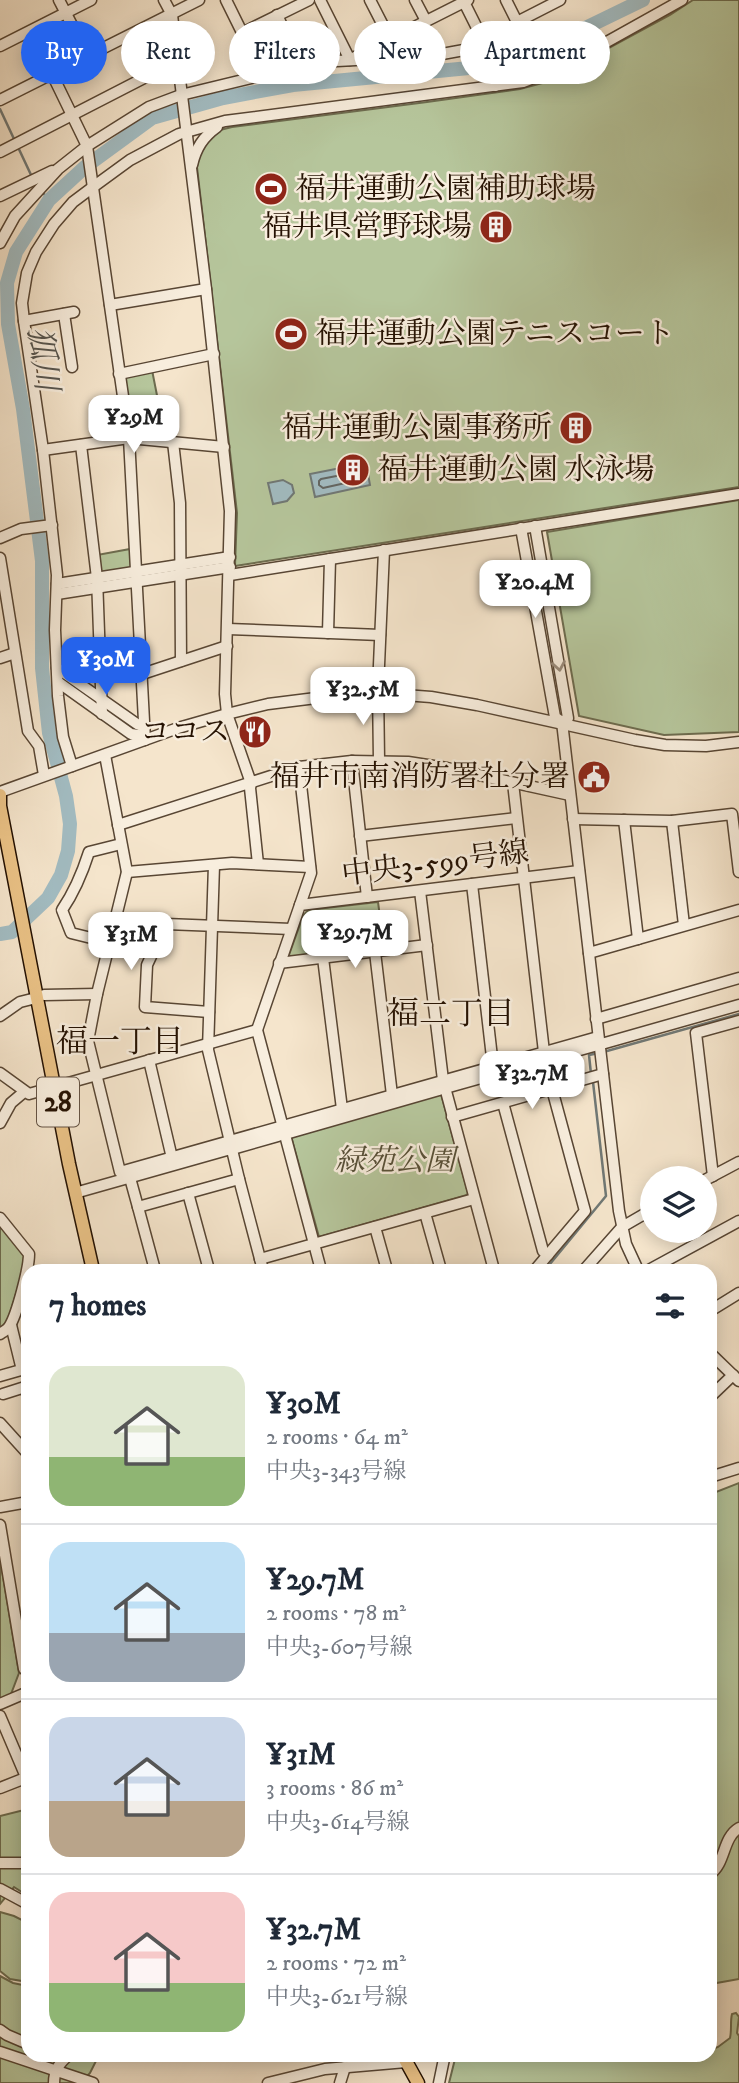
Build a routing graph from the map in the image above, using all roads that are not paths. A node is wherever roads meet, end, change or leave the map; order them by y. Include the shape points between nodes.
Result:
1 (59, 0) edge
2 (90, 0) edge
3 (164, 0) edge
4 (200, 0) edge
5 (226, 0) edge
6 (309, 0) edge
7 (320, 0) edge
8 (370, 0) edge
9 (415, 0) edge
10 (506, 0) edge
11 (560, 0) edge
12 (465, 1) edge
13 (673, 2) edge
14 (65, 13) junction
15 (172, 15) junction
16 (277, 16) junction
17 (69, 21) edge
18 (173, 21) edge
19 (236, 21) edge
20 (267, 21) edge
21 (279, 21) edge
22 (381, 21) edge
23 (426, 21) joint
24 (474, 21) edge
25 (516, 21) edge
26 (519, 21) edge
27 (610, 39) edge
28 (0, 46) edge
29 (107, 47) edge
30 (460, 54) edge
31 (354, 57) edge
32 (349, 60) junction
33 (340, 61) edge
34 (30, 84) edge
35 (57, 84) edge
36 (131, 84) edge
37 (180, 84) edge
38 (233, 84) edge
39 (487, 84) edge
40 (1, 97) edge
41 (182, 99) junction
42 (72, 114) junction
43 (225, 121) junction
44 (186, 130) junction
45 (88, 151) junction
46 (0, 152) edge
47 (58, 169) junction
48 (191, 171) junction
49 (92, 184) junction
50 (0, 196) edge
51 (0, 243) edge
52 (206, 289) junction
53 (110, 305) junction
54 (24, 321) junction
55 (214, 354) junction
56 (72, 367) dead end
57 (119, 374) junction
58 (129, 438) junction
59 (173, 442) junction
60 (81, 445) junction
61 (225, 447) junction
62 (43, 450) junction
63 (739, 494) edge
64 (50, 525) junction
65 (535, 526) junction
66 (521, 528) junction
67 (0, 538) edge
68 (384, 550) junction
69 (330, 559) junction
70 (0, 565) edge
71 (230, 566) junction
72 (181, 570) junction
73 (136, 577) junction
74 (97, 583) junction
75 (57, 589) junction
76 (228, 629) junction
77 (328, 633) junction
78 (380, 635) junction
79 (227, 646) junction
80 (15, 653) junction
81 (0, 658) edge
82 (181, 661) junction
83 (57, 668) junction
84 (142, 674) junction
85 (58, 682) junction
86 (378, 694) junction
87 (102, 698) junction
88 (227, 713) junction
89 (103, 714) junction
90 (562, 722) junction
91 (145, 734) junction
92 (739, 742) edge
93 (105, 755) junction
94 (379, 760) junction
95 (352, 761) junction
96 (71, 766) junction
97 (299, 767) junction
98 (48, 774) junction
99 (250, 783) junction
100 (513, 783) junction
101 (0, 793) edge
102 (570, 796) junction
103 (516, 818) junction
104 (573, 819) junction
105 (624, 820) junction
106 (672, 821) junction
107 (118, 825) junction
108 (360, 836) junction
109 (121, 844) junction
110 (258, 864) junction
111 (214, 865) junction
112 (310, 867) junction
113 (579, 871) junction
114 (127, 872) junction
115 (739, 872) edge
116 (524, 878) junction
117 (472, 884) junction
118 (420, 891) junction
119 (367, 897) junction
120 (300, 905) junction
121 (739, 910) edge
122 (684, 925) junction
123 (212, 926) junction
124 (291, 929) junction
125 (638, 939) junction
126 (110, 943) junction
127 (426, 945) junction
128 (375, 952) junction
129 (152, 953) junction
130 (589, 953) junction
131 (323, 958) junction
132 (279, 963) junction
133 (739, 978) edge
134 (97, 994) junction
135 (44, 995) dead end
136 (32, 999) dead end
137 (739, 1005) edge
138 (209, 1012) junction
139 (0, 1016) edge
140 (596, 1019) junction
141 (739, 1021) edge
142 (257, 1030) junction
143 (599, 1042) junction
144 (209, 1043) junction
145 (544, 1052) junction
146 (149, 1060) junction
147 (493, 1066) junction
148 (0, 1073) edge
149 (603, 1074) junction
150 (97, 1075) junction
151 (444, 1086) junction
152 (55, 1088) junction
153 (552, 1089) junction
154 (24, 1092) junction
155 (393, 1095) junction
156 (503, 1103) junction
157 (342, 1109) junction
158 (452, 1118) junction
159 (0, 1123) edge
160 (283, 1131) junction
161 (231, 1146) junction
162 (172, 1158) junction
163 (739, 1161) edge
164 (708, 1166) edge
165 (717, 1173) edge
166 (130, 1178) junction
167 (239, 1179) junction
168 (82, 1191) dead end
169 (188, 1193) junction
170 (474, 1199) junction
171 (138, 1207) junction
172 (425, 1213) junction
173 (640, 1217) edge
174 (0, 1218) edge
175 (739, 1221) edge
176 (375, 1227) junction
177 (622, 1227) junction
178 (314, 1244) junction
179 (548, 1255) junction
180 (28, 1264) edge
181 (91, 1264) edge
182 (153, 1264) edge
183 (207, 1264) edge
184 (261, 1264) edge
185 (264, 1264) edge
186 (319, 1264) edge
187 (385, 1264) edge
188 (438, 1264) edge
189 (492, 1264) edge
190 (540, 1264) edge
191 (589, 1264) edge
192 (635, 1264) edge
193 (660, 1264) edge
194 (739, 1293) edge
195 (21, 1306) edge
196 (717, 1307) edge
197 (11, 1325) junction
198 (0, 1334) edge
199 (21, 1356) edge
200 (717, 1360) edge
201 (21, 1370) edge
202 (0, 1376) edge
203 (736, 1378) edge
204 (21, 1389) edge
205 (717, 1392) edge
206 (1, 1397) edge
207 (0, 1423) edge
208 (21, 1446) edge
209 (739, 1468) edge
210 (717, 1475) edge
211 (21, 1503) edge
212 (0, 1507) edge
213 (0, 1525) edge
214 (21, 1640) edge
215 (21, 1695) edge
216 (0, 1704) edge
217 (0, 1716) edge
218 (21, 1763) edge
219 (21, 1779) edge
220 (0, 1788) edge
221 (739, 1828) edge
222 (0, 1863) edge
223 (21, 1863) edge
224 (717, 1869) edge
225 (0, 1889) edge
226 (21, 1900) edge
227 (0, 2030) edge
228 (21, 2041) edge
229 (0, 2052) edge
230 (21, 2059) edge
231 (31, 2062) edge
232 (61, 2062) edge
233 (391, 2062) edge
234 (406, 2062) edge
235 (443, 2062) edge
236 (345, 2067) junction
237 (56, 2070) junction
238 (87, 2082) edge
239 (54, 2083) edge
240 (268, 2083) edge
241 (340, 2083) edge
242 (418, 2083) edge
243 (439, 2083) edge

1 - 14 street
2 - 14 street
3 - 15 street
4 - 15 street
5 - 19 street
6 - 16 street
7 - 32 street
8 - 22 street
9 - 23 street
10 - 25 street
11 - 26 street
12 - 23 street
12 - 24 street
13 - 27 street
14 - 17 street
14 - 28 street
15 - 18 street
15 - 29 street
16 - 20 street
16 - 21 street
30 - 32 street
31 - 32 street
32 - 33 street
34 - 40 street
35 - 42 street
36 - 42 street
37 - 41 street
38 - 41 street
39 - 43 street
41 - 44 street
41 - 45 street via 149,107
42 - 45 street
42 - 46 street
43 - 44 street
43 - 48 street via 200,144
44 - 48 street
44 - 49 street
45 - 47 street
45 - 49 street
47 - 50 street
47 - 51 street via 15,216
48 - 52 street
49 - 53 street
49 - 54 street via 54,224 36,252 23,289
52 - 53 street
52 - 55 street
53 - 57 street
54 - 56 street via 69,313
54 - 62 street
55 - 57 street
55 - 61 street
57 - 58 street
58 - 59 street
58 - 60 street
58 - 73 street
59 - 61 street
59 - 72 street
60 - 62 street
60 - 74 street
61 - 71 street
62 - 64 street
63 - 65 street
64 - 67 street
64 - 75 street
65 - 66 street
65 -> 90 street via 568,718
66 - 68 street
66 - 90 street via 555,717
68 - 69 street
68 - 78 street
69 - 71 street
69 - 77 street
70 - 80 street
71 - 72 street
71 - 76 street
72 - 73 street
72 - 82 street
73 - 74 street
73 - 84 street
74 - 75 street
74 - 87 street
75 - 83 street
76 - 77 street
76 - 79 street
77 - 78 street
78 - 86 street
79 - 82 street
79 - 88 street
80 - 81 street
80 - 98 street via 28,731 39,746
82 - 84 street
83 - 85 street
83 - 87 street
84 - 91 street
85 - 89 street
85 - 96 street via 59,715
86 - 88 street via 297,700
86 - 90 street via 443,699
86 - 94 street
87 - 89 street
87 - 91 street
88 - 91 street
88 - 99 street
89 - 91 street via 131,734
90 - 92 street via 665,745
90 - 102 street
91 - 93 street
93 - 96 street
93 - 107 street
94 - 95 street
94 - 100 street via 447,768
95 - 97 street
95 - 108 street
96 - 98 street
97 - 99 street
97 - 112 street
98 - 101 street
99 - 107 street
99 - 110 street
100 - 102 street
100 - 103 street
101 - 152 main road, 28
102 - 104 street
103 - 108 street
103 - 116 street
104 - 105 street
104 - 113 street
105 - 106 street
105 - 125 street
106 - 115 street via 732,814
106 - 122 street
107 - 109 street
108 - 119 street
109 - 114 street
109 - 126 street via 89,852 74,893 61,910 71,933
110 - 111 street
110 - 112 street
111 - 114 street
111 - 123 street
112 - 120 street
113 - 116 street, 中央3-599号線
113 - 130 street
114 - 126 street
116 - 117 street, 中央3-599号線
116 - 145 street
117 - 118 street, 中央3-599号線
117 - 147 street
118 - 119 street, 中央3-599号線
118 - 127 street
119 - 120 street, 中央3-599号線
120 - 124 street
121 - 122 street
122 - 125 street
123 - 124 street
123 - 129 street via 166,924
123 - 138 street
124 - 132 street
125 - 130 street
126 - 129 street
126 - 134 street
127 - 128 street
127 - 151 street
128 - 131 street
128 - 155 street
129 - 138 street via 145,1007
130 - 140 street
131 - 132 street
131 - 157 street
132 - 142 street
133 - 140 street
134 - 135 street
134 - 150 street via 88,1041
136 - 139 street
137 - 143 street
138 - 144 street
140 - 143 street
141 - 164 street via 696,1033
142 - 144 street
142 - 160 street
143 - 145 street
143 - 149 street
143 - 151 street
144 - 146 street
144 - 161 street
145 - 147 street
146 - 150 street
146 - 162 street
147 - 151 street
148 - 154 street
149 - 153 street
149 - 177 street
150 - 152 street
150 - 162 street via 120,1172
151 - 155 street
151 - 158 street
151 - 160 street
152 - 154 street
152 - 181 main road, 28
153 - 156 street
153 - 179 street via 585,1211
154 - 159 street
155 - 157 street
156 - 158 street
156 - 179 street via 543,1251
157 - 160 street
158 - 170 street
160 - 161 street
160 - 178 street
161 - 162 street
161 - 166 street
161 - 167 street
163 - 165 street
166 - 168 street
166 - 171 street
167 - 169 street
167 - 184 street
169 - 171 street
169 - 183 street
170 - 172 street
170 - 189 street
171 - 182 street
172 - 176 street
172 - 188 street
173 - 177 street
174 - 180 street via 29,1254
175 - 193 street
176 - 178 street
176 - 187 street
177 - 191 street
177 - 192 street
178 - 185 street
178 - 186 street
179 - 190 street
194 - 196 street
195 - 197 street
197 - 198 street
197 - 199 street
200 - 203 street
201 - 202 street
203 - 205 street
204 - 206 street
207 - 208 street
209 - 210 street
211 - 212 street
213 - 214 street
215 - 216 street
217 - 218 street
219 - 220 street
221 - 224 street via 730,1835
222 - 223 street
225 - 226 street
227 - 228 street
229 - 230 street
231 - 237 street
232 - 237 street
233 - 236 street
234 - 242 main road
235 - 243 street
236 - 240 street
236 - 241 street
237 - 238 street
237 - 239 street

